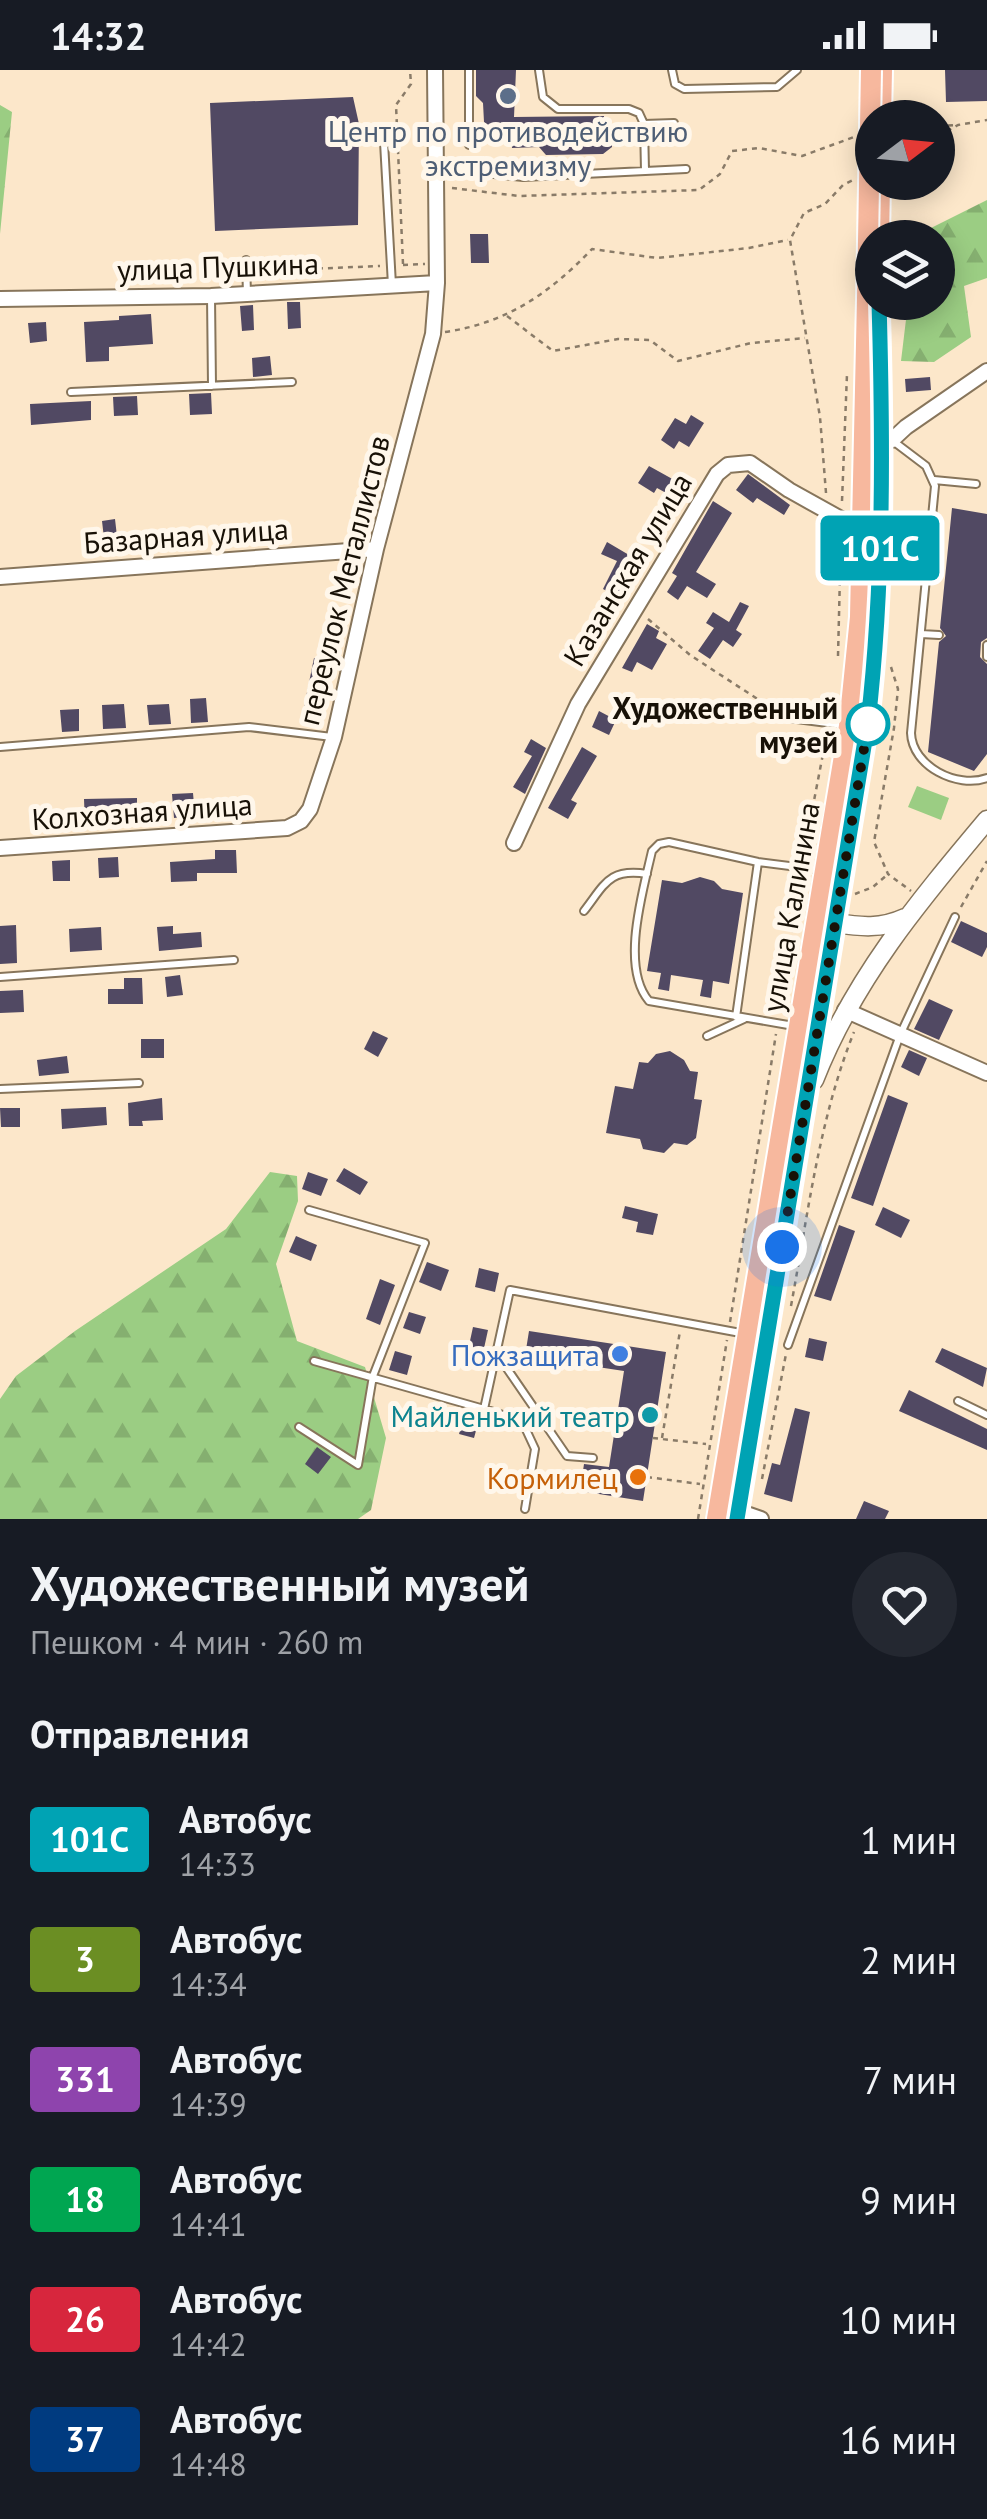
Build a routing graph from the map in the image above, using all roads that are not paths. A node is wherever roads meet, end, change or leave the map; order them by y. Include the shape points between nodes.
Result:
1 (436, 70) edge
2 (469, 70) edge
3 (539, 70) edge
4 (672, 70) edge
5 (797, 70) edge
6 (871, 70) edge
7 (882, 70) edge
8 (881, 100) edge
9 (674, 123) dead end
10 (644, 124) junction
11 (384, 142) dead end
12 (468, 146) dead end
13 (436, 168) junction
14 (686, 169) dead end
15 (645, 170) junction
16 (872, 220) edge
17 (246, 260) dead end
18 (438, 283) junction
19 (392, 286) junction
20 (248, 294) junction
21 (211, 296) junction
22 (0, 299) edge
23 (870, 320) edge
24 (874, 320) edge
25 (987, 371) edge
26 (292, 382) dead end
27 (212, 386) junction
28 (71, 392) dead end
29 (888, 440) junction
30 (934, 480) junction
31 (976, 484) dead end
32 (852, 528) junction
33 (376, 549) junction
34 (0, 576) edge
35 (920, 634) junction
36 (940, 636) dead end
37 (987, 645) edge
38 (987, 657) edge
39 (789, 718) road end
40 (836, 725) junction
41 (334, 737) junction
42 (0, 747) edge
43 (987, 778) edge
44 (987, 820) edge
45 (287, 828) joint
46 (514, 843) dead end
47 (0, 848) edge
48 (758, 862) junction
49 (827, 871) junction
50 (647, 874) junction
51 (584, 911) dead end
52 (906, 918) junction
53 (955, 918) road end
54 (827, 921) junction
55 (862, 928) junction
56 (876, 958) junction
57 (234, 960) dead end
58 (0, 977) edge
59 (736, 1017) junction
60 (852, 1017) junction
61 (746, 1019) junction
62 (800, 1026) junction
63 (900, 1035) junction
64 (707, 1036) dead end
65 (987, 1072) edge
66 (139, 1083) dead end
67 (0, 1089) edge
68 (807, 1099) junction
69 (308, 1210) dead end
70 (738, 1335) junction
71 (788, 1345) road end
72 (494, 1350) junction
73 (314, 1362) dead end
74 (373, 1376) junction
75 (958, 1401) dead end
76 (484, 1409) junction
77 (987, 1415) edge
78 (298, 1427) dead end
79 (593, 1458) dead end
80 (524, 1509) dead end
81 (738, 1515) edge
82 (717, 1519) edge
83 (761, 1519) edge

1 - 13 street, переулок Металлистов
2 - 12 lane
3 - 10 lane via 550,106 629,109
4 - 5 lane via 684,89 777,86
6 - 16 main road, bridge
7 - 8 main road
9 - 10 lane
10 - 15 lane
11 - 19 lane
13 - 15 lane via 524,177
13 - 18 street, переулок Металлистов
14 - 15 lane
17 - 20 lane
18 - 19 street, улица Пушкина
18 - 33 street, переулок Металлистов via 433,334
19 - 20 street, улица Пушкина
20 - 21 street, улица Пушкина
21 - 22 street, улица Пушкина
21 - 27 lane
23 - 32 main road, улица Калинина
24 - 29 main road, улица Калинина
25 - 29 street
26 - 27 lane
27 - 28 lane
29 - 30 lane via 926,466
29 - 54 main road, улица Калинина via 874,671 856,811
30 - 31 lane
30 - 35 lane
32 - 40 main road, улица Калинина via 857,664
32 - 46 street, Казанская улица via 750,463 728,465 717,474 578,704
33 - 34 street, Базарная улица
33 - 41 street, переулок Металлистов
35 - 36 lane
35 - 43 lane via 914,752 924,764 966,781
37 - 38 lane
39 - 40 lane
40 - 49 main road, улица Калинина
41 - 42 lane via 249,727
41 - 45 street, переулок Металлистов via 310,809
44 - 52 street
45 - 47 street, Колхозная улица
48 - 49 lane
48 - 50 lane via 669,842 652,851
48 - 59 lane
49 - 54 main road, улица Калинина
50 - 51 lane via 611,876
50 - 59 lane via 636,937 640,991 649,1002
52 - 55 street
52 - 56 street
53 - 63 lane
54 - 55 street
54 - 62 main road, улица Калинина
54 - 68 main road, улица Калинина
55 - 56 street via 874,940
56 - 60 street
57 - 58 lane
59 - 61 lane
60 - 63 street
60 - 68 street
61 - 62 lane
61 - 64 lane
62 - 70 main road, улица Калинина
63 - 65 street
63 - 71 lane
66 - 67 lane
68 - 81 main road, улица Калинина
69 - 74 lane via 425,1244
70 - 72 lane via 510,1290
70 - 82 main road, улица Калинина
72 - 76 lane
72 - 79 lane via 567,1456
73 - 74 lane
74 - 76 lane
74 - 78 lane via 358,1465
75 - 77 lane
76 - 80 lane via 522,1421 534,1449
81 - 83 street

